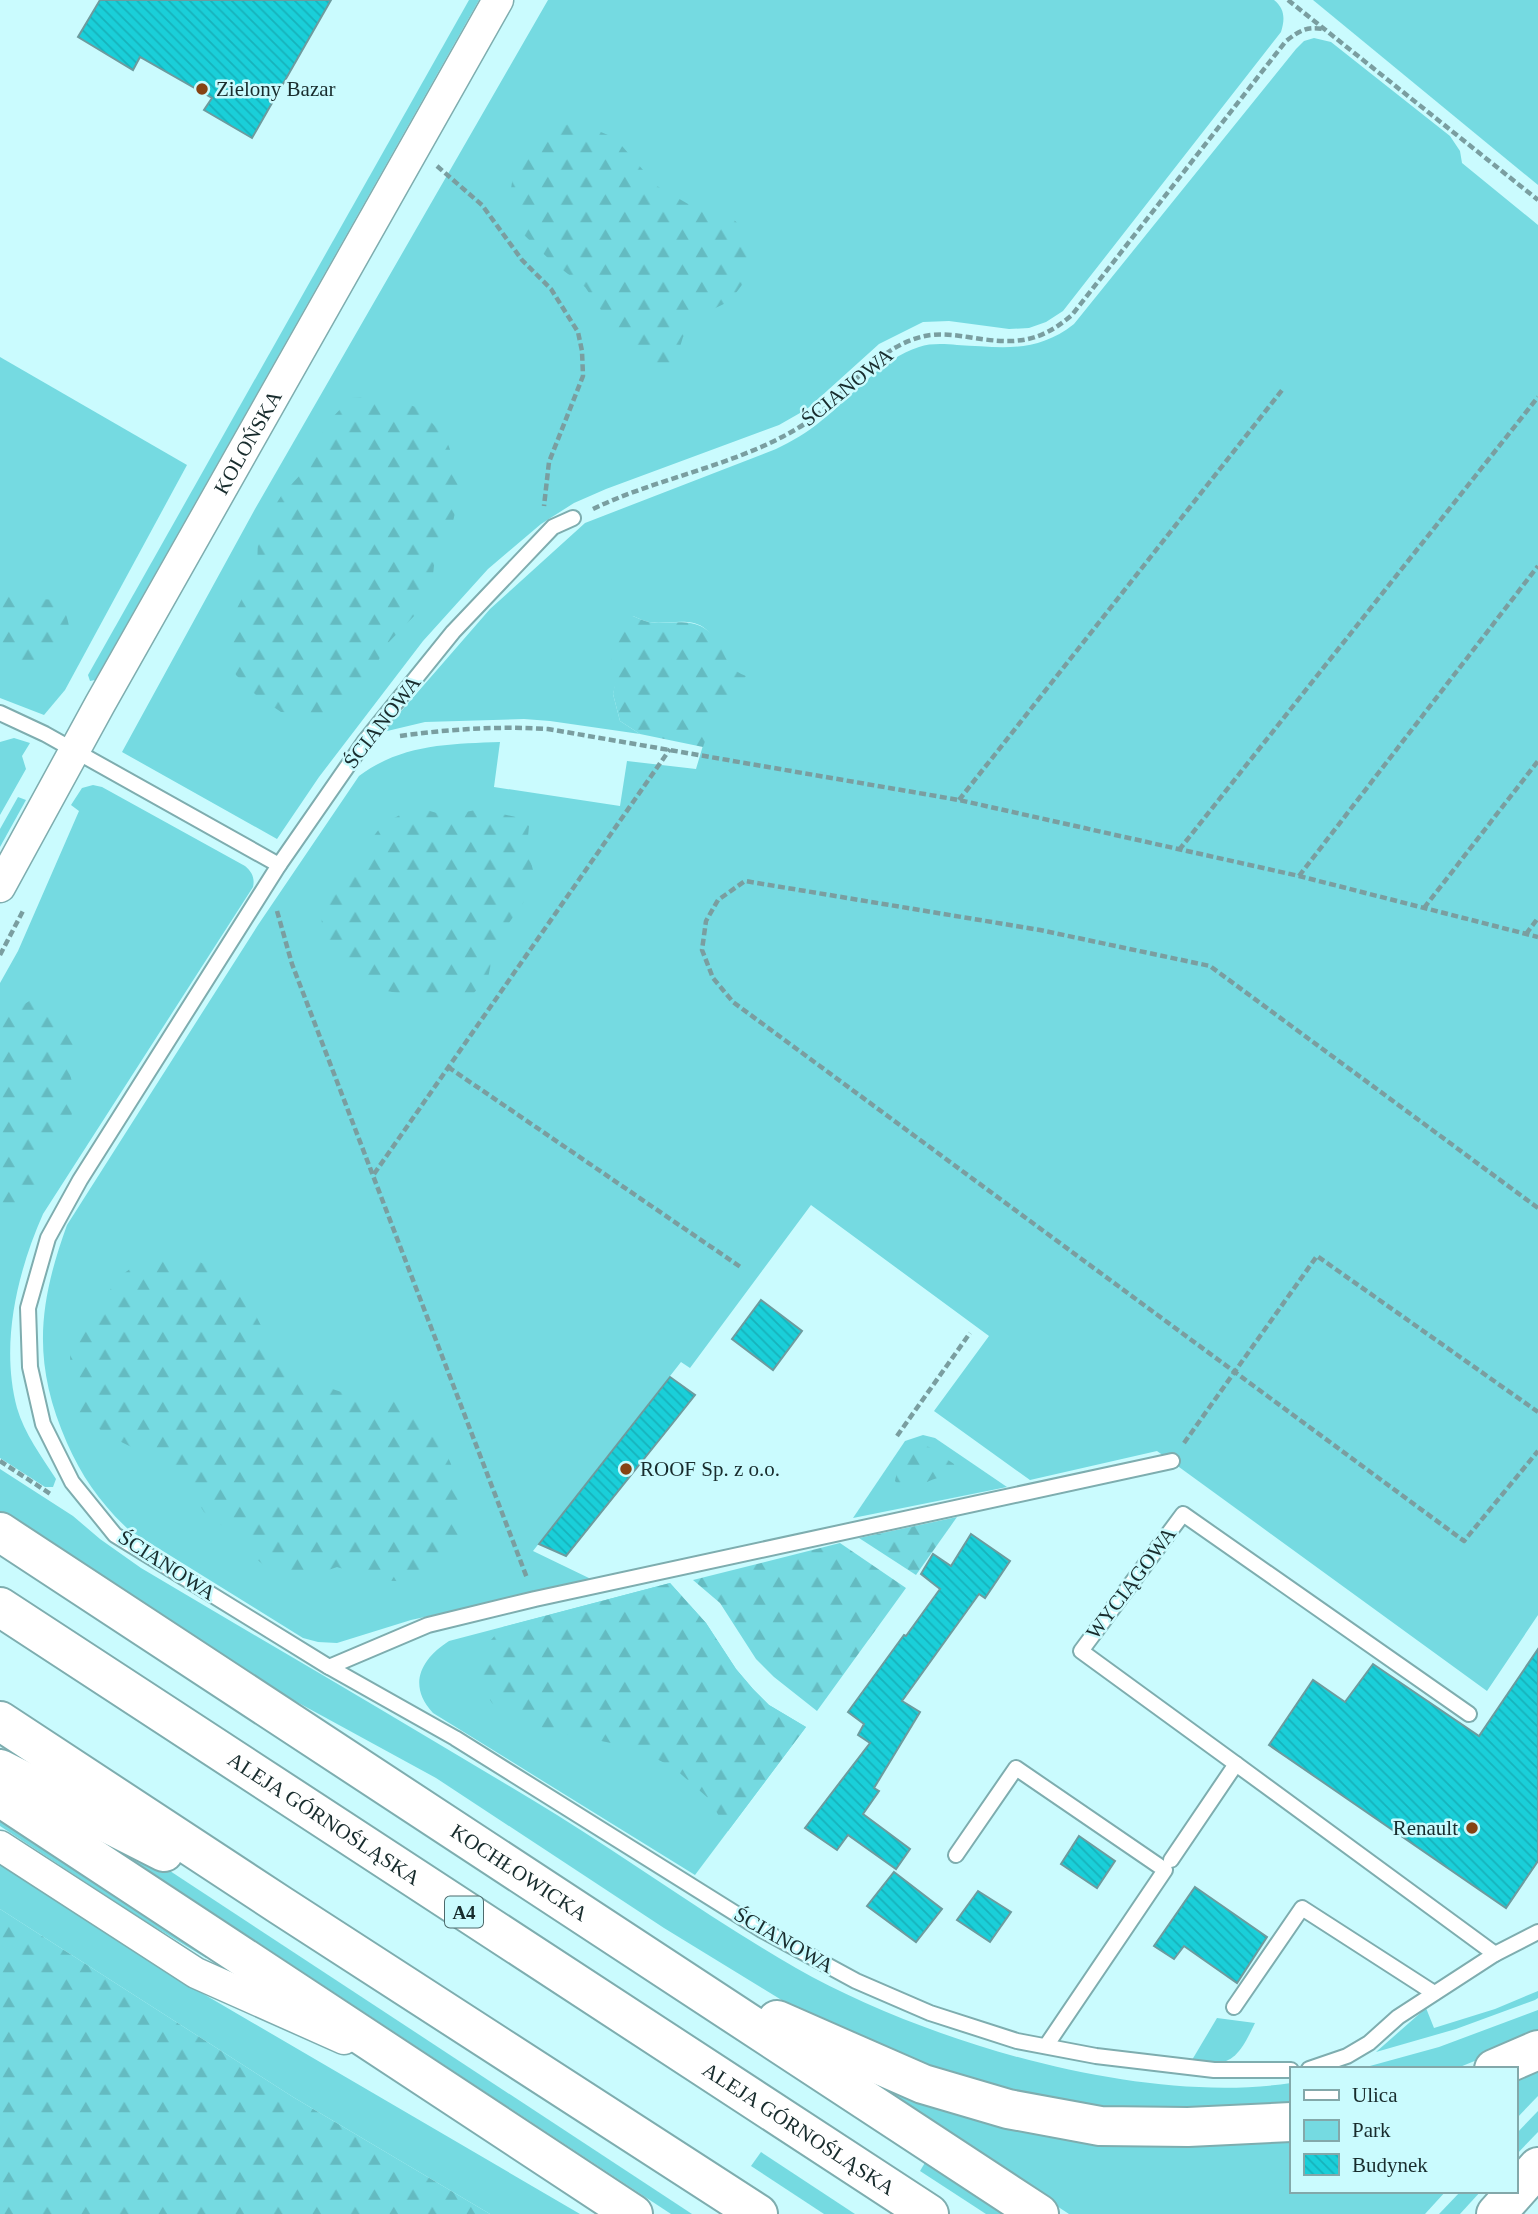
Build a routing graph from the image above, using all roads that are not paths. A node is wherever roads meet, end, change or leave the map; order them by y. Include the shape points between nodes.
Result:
1 (498, 0) edge
2 (573, 518) road end
3 (0, 713) edge
4 (75, 751) junction
5 (279, 865) junction
6 (0, 887) edge
7 (1172, 1461) road end
8 (0, 1532) edge
9 (0, 1607) edge
10 (329, 1667) junction
11 (1469, 1714) dead end
12 (0, 1721) edge
13 (1236, 1763) junction
14 (0, 1769) edge
15 (0, 1797) edge
16 (0, 1846) edge
17 (956, 1855) dead end
18 (1171, 1860) dead end
19 (280, 1905) junction
20 (1538, 1932) edge
21 (1495, 1954) junction
22 (673, 1973) junction
23 (1434, 1993) junction
24 (1234, 2007) dead end
25 (1046, 2046) junction
26 (1538, 2050) edge
27 (1315, 2067) edge
28 (1499, 2067) edge
29 (410, 2069) junction
30 (1290, 2070) edge
31 (1290, 2122) edge
32 (1538, 2167) edge
33 (1517, 2190) edge
34 (1515, 2193) edge
35 (633, 2214) edge
36 (758, 2214) edge
37 (929, 2214) edge
38 (1039, 2214) edge
39 (1496, 2214) edge

1 - 4 street, KOLOŃSKA
2 - 5 lane, ŚCIANOWA via 553,527 453,632 365,741
3 - 4 lane
4 - 5 lane
4 - 6 street, KOLOŃSKA
5 - 10 lane, ŚCIANOWA via 151,1064 48,1238 28,1308 30,1367 43,1424 72,1482 115,1535
7 - 10 lane via 535,1598 428,1625
8 - 22 main road, KOCHŁOWICKA
9 - 37 main road, ALEJA GÓRNOŚLĄSKA / A4
10 - 25 lane, ŚCIANOWA via 466,1745 762,1930 856,1981 981,2030
11 - 13 lane, WYCIĄGOWA via 1183,1514 1081,1651
12 - 19 main road
13 - 18 lane
13 - 21 lane
14 - 19 main road via 121,1832
15 - 29 main road
16 - 29 street via 197,1973
17 - 25 lane via 1016,1768 1165,1870
19 - 36 main road
20 - 21 lane
21 - 23 lane
22 - 31 main road via 923,2084 1008,2109 1100,2126
22 - 38 main road, KOCHŁOWICKA
23 - 24 lane via 1302,1908
23 - 27 lane via 1368,2043
25 - 30 lane, ŚCIANOWA via 1214,2070
26 - 28 main road
29 - 35 main road
32 - 33 main road
34 - 39 main road

